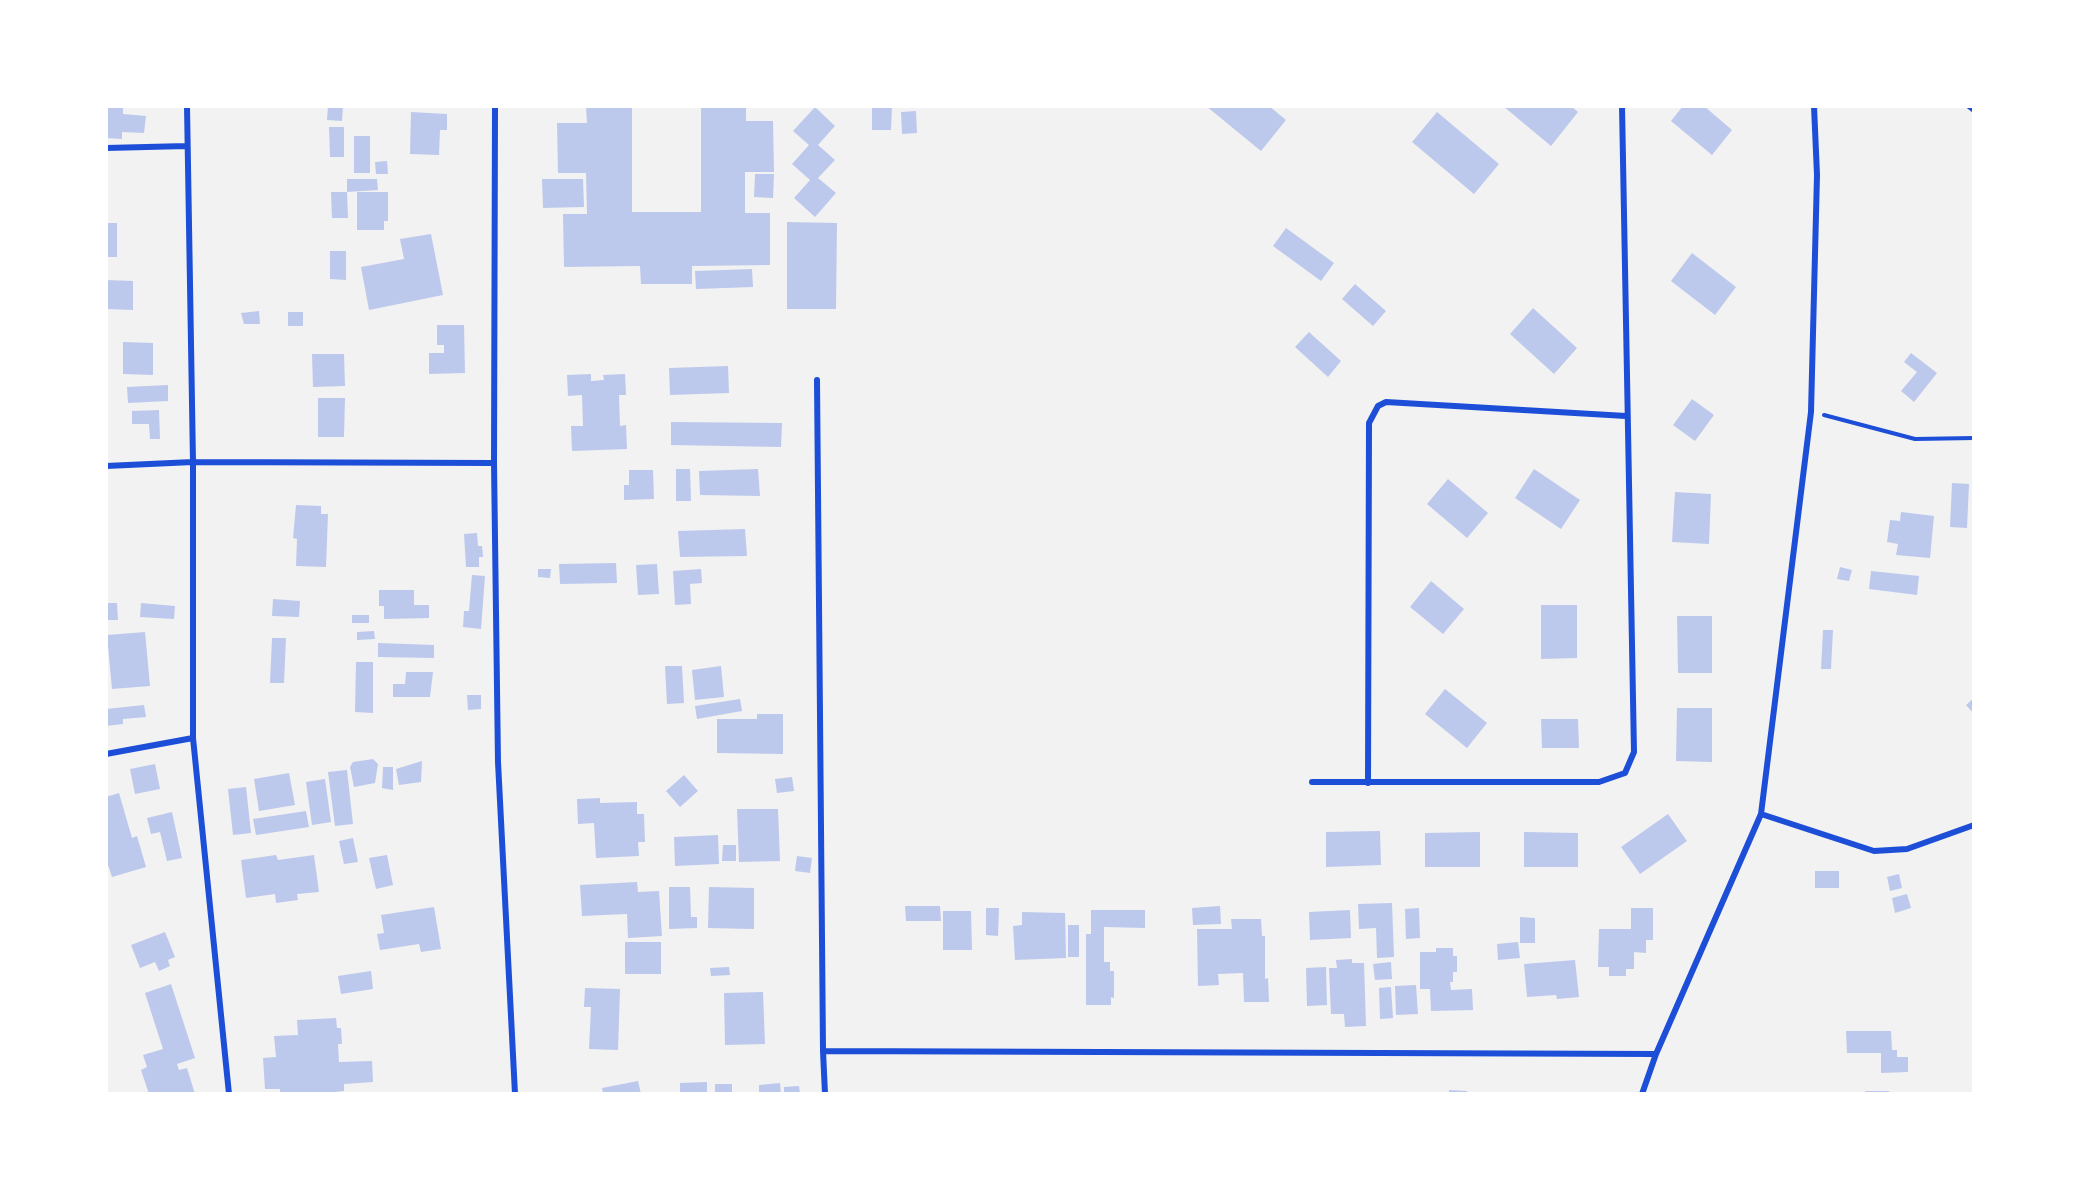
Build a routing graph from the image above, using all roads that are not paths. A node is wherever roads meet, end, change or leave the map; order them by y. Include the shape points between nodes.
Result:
1 (187, 106) edge
2 (495, 106) edge
3 (1622, 106) edge
4 (1814, 106) edge
5 (1969, 106) edge
6 (1974, 110) edge
7 (187, 146) junction
8 (106, 148) edge
9 (817, 380) dead end
10 (1626, 416) junction
11 (193, 462) junction
12 (494, 463) junction
13 (106, 466) edge
14 (193, 738) junction
15 (106, 754) edge
16 (1312, 783) dead end
17 (1368, 783) junction
18 (1761, 814) junction
19 (1974, 825) edge
20 (823, 1051) junction
21 (1656, 1054) junction
22 (229, 1094) edge
23 (515, 1094) edge
24 (825, 1094) edge
25 (1642, 1094) edge

1 - 7 street
2 - 12 street
3 - 10 street
4 - 18 street via 1817,175 1811,412
5 - 6 street
7 - 8 street
7 - 11 street
9 - 20 street
10 - 17 street via 1634,752 1625,773 1599,782
10 - 17 street via 1386,402 1378,406 1369,423
11 - 12 street
11 - 13 street
11 - 14 street
12 - 23 street via 498,762
14 - 15 street
14 - 22 street
16 - 17 street
18 - 19 street via 1874,851 1907,849
18 - 21 street
20 - 21 street
20 - 24 street
21 - 25 street

